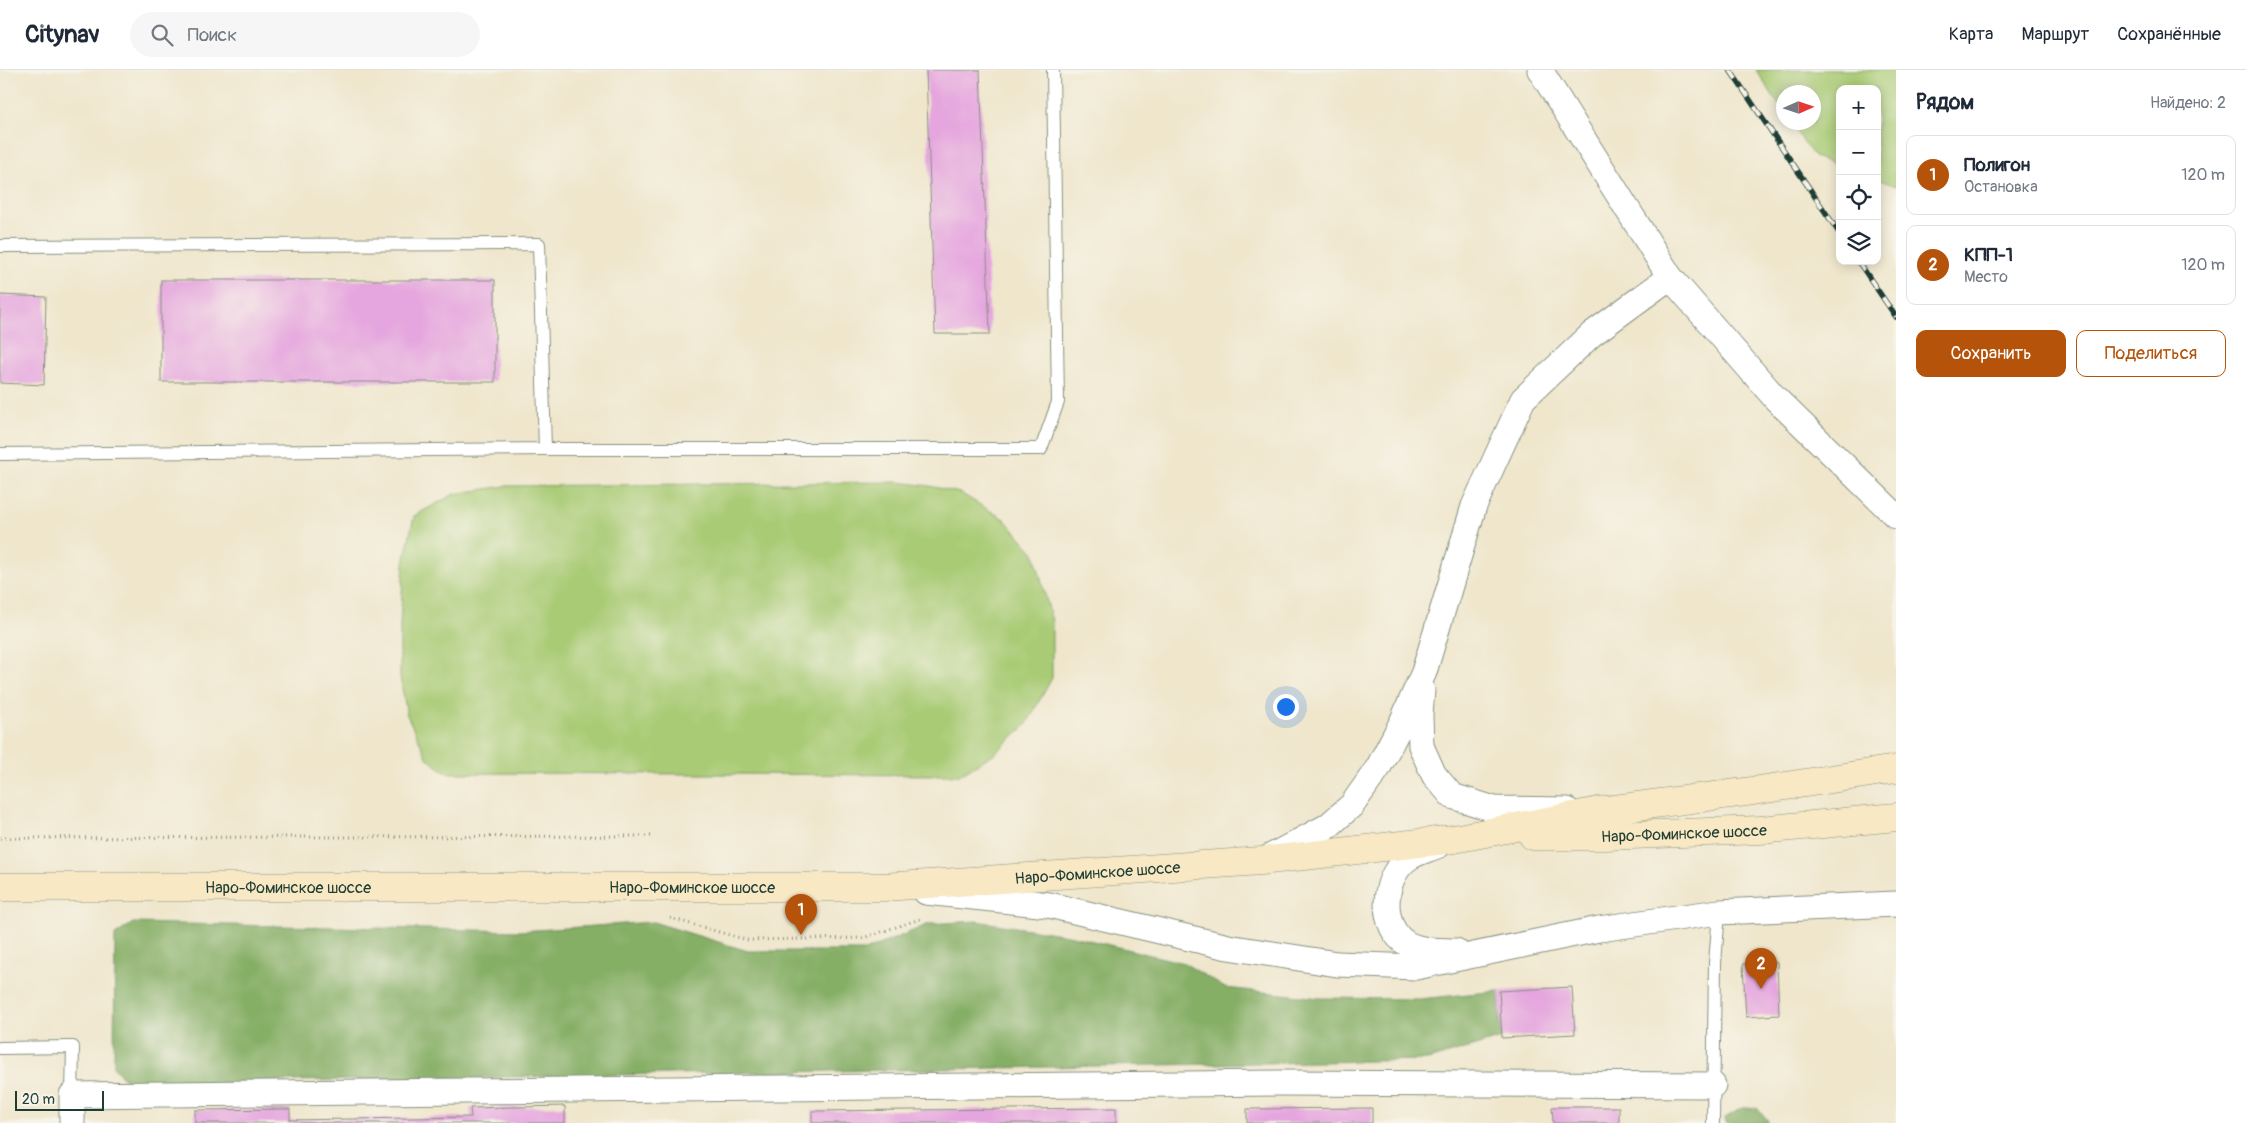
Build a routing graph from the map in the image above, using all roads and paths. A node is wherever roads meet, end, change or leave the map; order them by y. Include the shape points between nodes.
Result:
1 (1053, 70) edge
2 (1540, 70) edge
3 (0, 246) edge
4 (1670, 277) junction
5 (545, 449) junction
6 (0, 454) edge
7 (1896, 516) edge
8 (1424, 672) junction
9 (1896, 768) edge
10 (1599, 811) junction
11 (1896, 817) edge
12 (651, 836) dead end
13 (1463, 837) junction
14 (0, 838) edge
15 (1261, 861) junction
16 (0, 887) edge
17 (884, 888) junction
18 (1896, 904) edge
19 (1719, 912) junction
20 (1484, 953) junction
21 (0, 1048) edge
22 (1713, 1085) junction
23 (72, 1095) junction
24 (72, 1123) edge
25 (1713, 1123) edge

1 - 5 lane via 1058,402 1041,449
2 - 4 street
3 - 5 lane via 539,244
4 - 7 street via 1776,399
4 - 8 street via 1592,334 1523,399 1474,506
5 - 6 lane
8 - 10 street via 1421,746 1434,775 1452,796 1494,809
8 - 15 street via 1378,768 1352,805 1328,826
9 - 10 main road, Наро-Фоминское шоссе via 1753,792
10 - 13 main road, Наро-Фоминское шоссе
11 - 13 main road, Наро-Фоминское шоссе via 1760,830
12 - 14 path
13 - 15 main road, Наро-Фоминское шоссе
13 - 20 street via 1409,857 1392,875 1386,901 1391,924 1404,941 1425,949
15 - 17 main road, Наро-Фоминское шоссе
16 - 17 main road, Наро-Фоминское шоссе
17 - 20 street via 1049,905 1228,947 1337,964 1416,967
18 - 19 street
19 - 20 street via 1599,929
19 - 22 lane
21 - 23 lane via 73,1046
22 - 23 street via 1278,1083
22 - 25 lane
23 - 24 street

